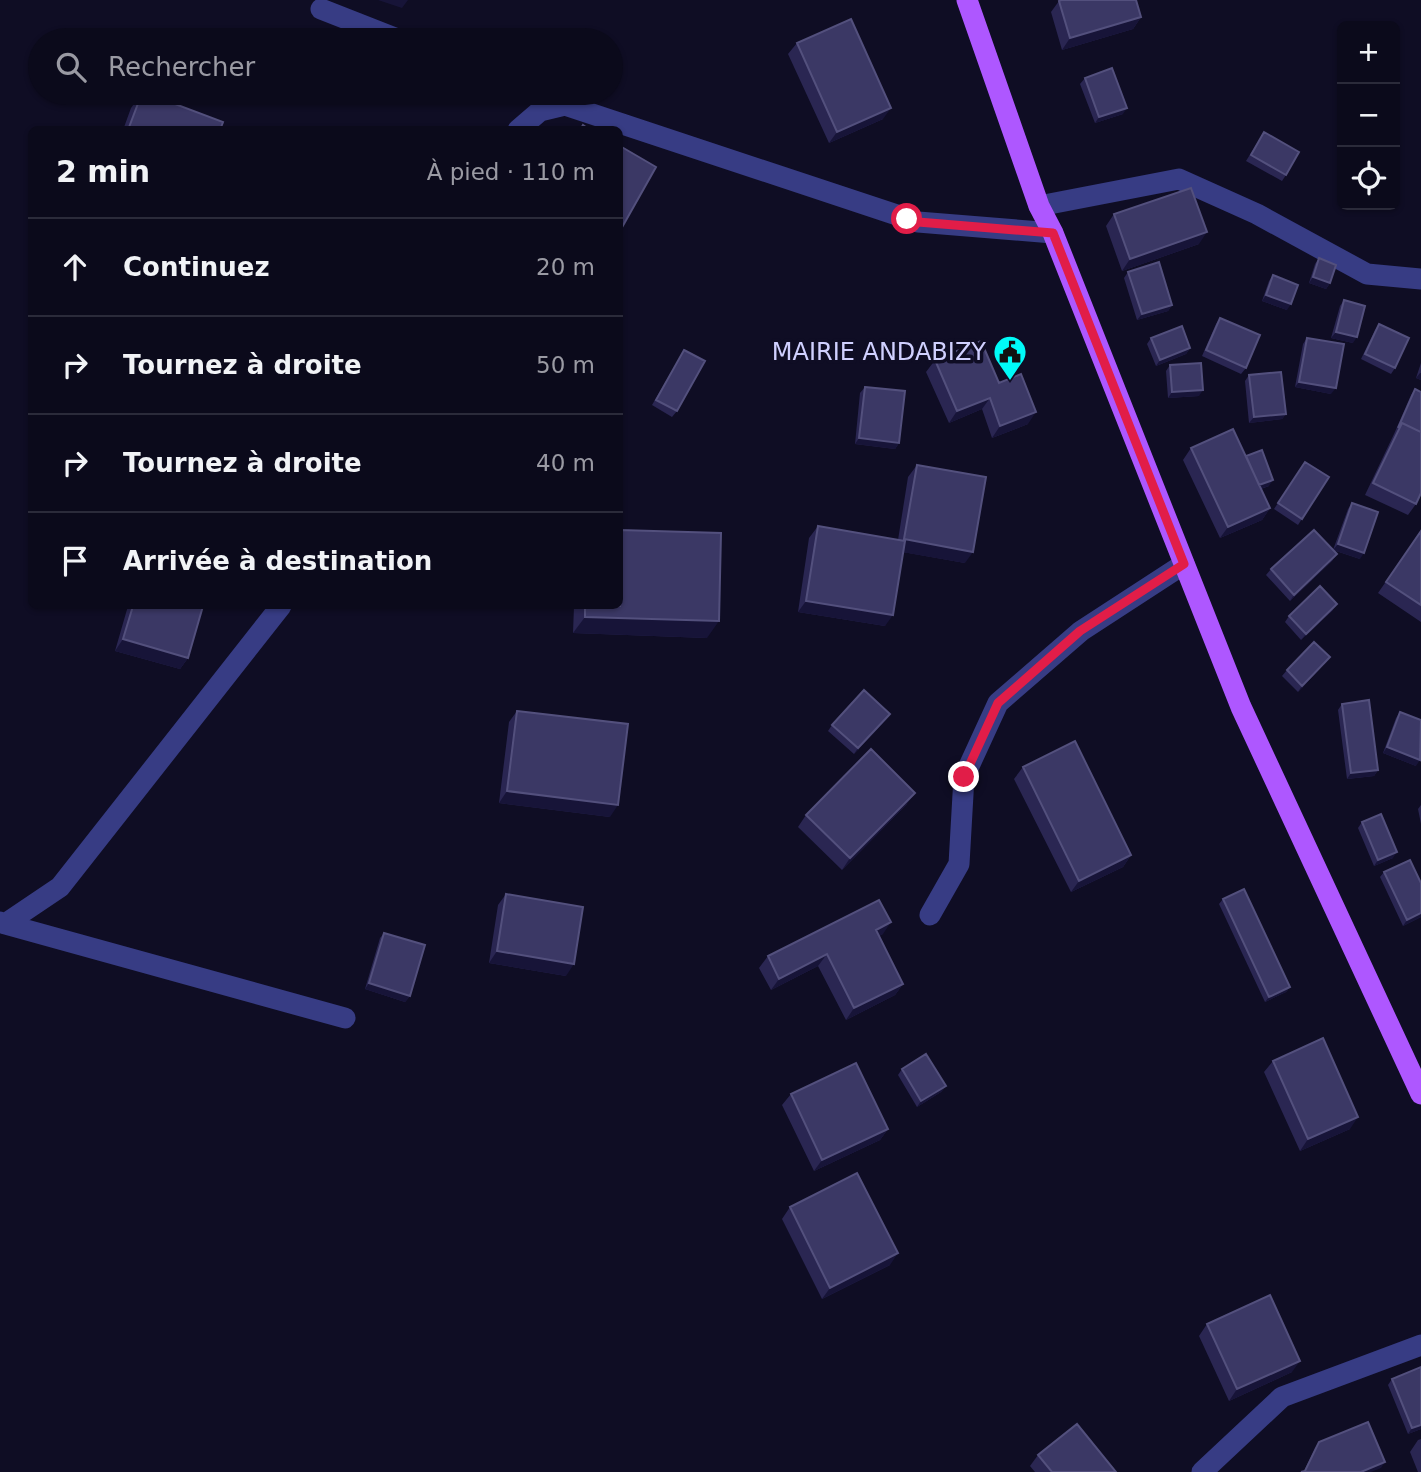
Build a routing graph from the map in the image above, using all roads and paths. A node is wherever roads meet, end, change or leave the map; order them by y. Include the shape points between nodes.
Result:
1 (967, 0) edge
2 (321, 9) dead end
3 (369, 28) edge
4 (565, 105) joint
5 (523, 126) edge
6 (1039, 206) junction
7 (1053, 233) junction
8 (1421, 279) edge
9 (1184, 564) junction
10 (279, 609) edge
11 (930, 915) dead end
12 (2, 923) edge
13 (345, 1018) dead end
14 (1419, 1083) edge
15 (1421, 1345) edge
16 (1202, 1472) edge

1 - 6 main road
2 - 3 street
4 - 5 street via 540,111
4 - 7 street via 918,222
6 - 7 main road
6 - 8 street via 1179,179 1257,214 1367,274
7 - 9 main road
9 - 11 street via 1080,631 998,703 964,777 959,864
9 - 14 main road via 1241,707
10 - 12 street via 60,887
12 - 13 street
15 - 16 street via 1282,1397

